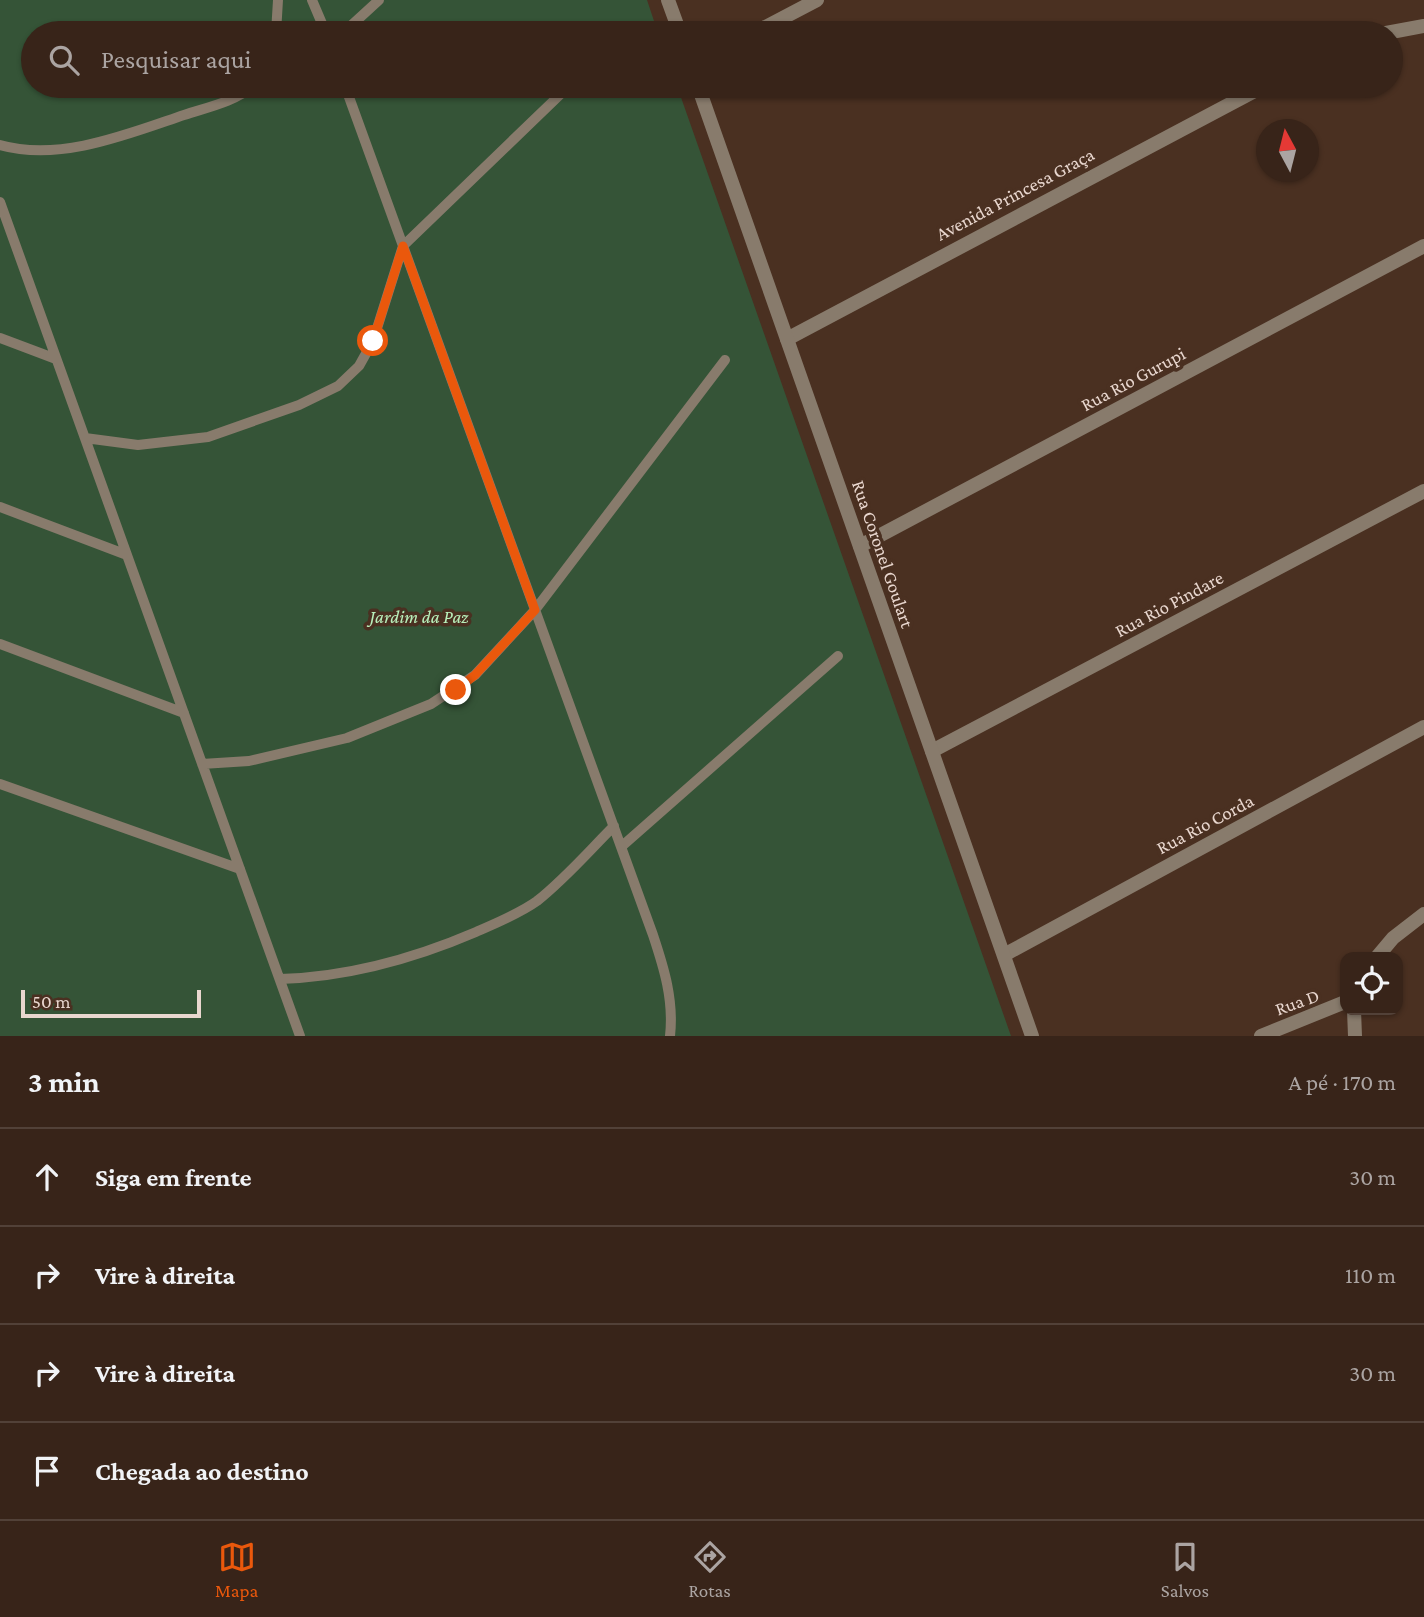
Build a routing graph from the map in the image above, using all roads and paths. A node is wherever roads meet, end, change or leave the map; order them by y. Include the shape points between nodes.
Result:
1 (278, 0) edge
2 (313, 0) edge
3 (379, 0) edge
4 (668, 0) edge
5 (817, 0) edge
6 (277, 21) edge
7 (321, 21) edge
8 (356, 21) edge
9 (676, 21) edge
10 (777, 21) edge
11 (1424, 26) edge
12 (1403, 30) edge
13 (233, 98) edge
14 (349, 98) edge
15 (557, 98) edge
16 (702, 98) edge
17 (1240, 98) edge
18 (0, 145) edge
19 (0, 202) edge
20 (403, 246) junction
21 (1424, 246) edge
22 (0, 338) edge
23 (787, 339) junction
24 (56, 359) junction
25 (725, 360) dead end
26 (85, 438) junction
27 (1424, 491) edge
28 (0, 507) edge
29 (860, 546) junction
30 (127, 555) junction
31 (535, 610) junction
32 (0, 644) edge
33 (838, 656) dead end
34 (184, 713) junction
35 (1424, 727) edge
36 (932, 751) junction
37 (202, 764) junction
38 (0, 784) edge
39 (614, 826) junction
40 (621, 847) junction
41 (240, 869) junction
42 (1424, 914) edge
43 (1381, 952) edge
44 (1004, 955) junction
45 (280, 979) junction
46 (1340, 1004) edge
47 (1354, 1015) edge
48 (300, 1036) edge
49 (670, 1036) edge
50 (1032, 1036) edge
51 (1261, 1036) edge
52 (1355, 1036) edge

1 - 6 lane
2 - 7 lane
3 - 8 lane
4 - 9 street
5 - 10 street
11 - 12 street
13 - 18 lane via 106,141 43,149
14 - 20 lane
15 - 20 lane
16 - 23 street, Rua Coronel Goulart
17 - 23 street, Avenida Princesa Graça
19 - 24 lane
20 - 26 lane via 373,341 359,366 338,386 208,437 138,445
20 - 31 lane
21 - 29 street, Rua Rio Gurupi
22 - 24 lane
23 - 29 street, Rua Coronel Goulart
24 - 26 lane
25 - 31 lane
26 - 30 lane
27 - 36 street, Rua Rio Pindare
28 - 30 lane
29 - 36 street, Rua Coronel Goulart
30 - 34 lane
31 - 37 lane via 475,675 431,704 346,738 295,752
31 - 39 lane
32 - 34 lane
33 - 40 lane
34 - 37 lane
35 - 44 street, Rua Rio Corda
36 - 44 street, Rua Coronel Goulart
37 - 41 lane
38 - 41 lane
39 - 40 lane
39 - 45 lane via 537,901 501,921 431,951 363,970
40 - 49 lane via 666,974
41 - 45 lane
42 - 43 street
44 - 50 street, Rua Coronel Goulart
45 - 48 lane
46 - 51 street, Rua D
47 - 52 street

